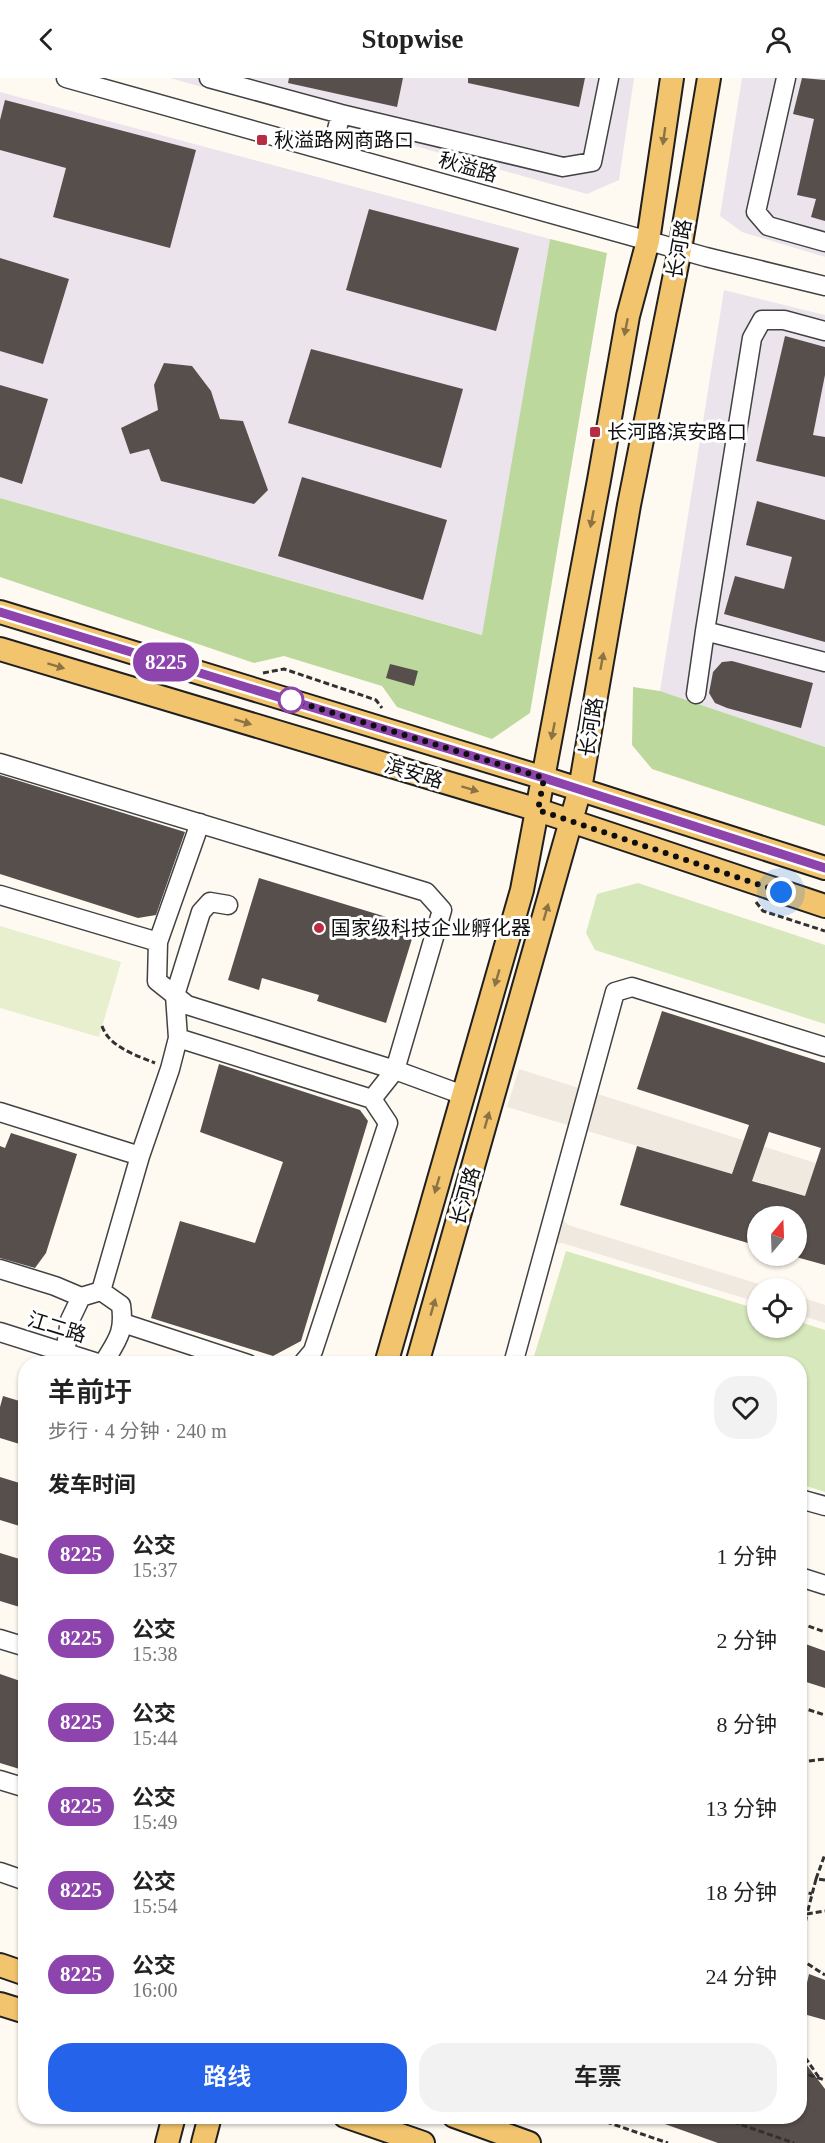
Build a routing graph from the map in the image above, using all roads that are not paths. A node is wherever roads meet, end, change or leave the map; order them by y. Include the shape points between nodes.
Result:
1 (66, 78) edge
2 (209, 78) edge
3 (609, 78) edge
4 (672, 78) edge
5 (709, 78) edge
6 (786, 78) edge
7 (341, 114) junction
8 (331, 152) junction
9 (648, 241) junction
10 (825, 242) edge
11 (680, 249) junction
12 (825, 286) edge
13 (825, 331) edge
14 (0, 612) edge
15 (705, 632) junction
16 (0, 649) edge
17 (825, 662) edge
18 (696, 694) dead end
19 (0, 763) edge
20 (544, 778) junction
21 (580, 789) junction
22 (538, 810) junction
23 (572, 820) junction
24 (200, 823) junction
25 (825, 868) edge
26 (0, 895) edge
27 (228, 905) dead end
28 (825, 906) edge
29 (158, 942) junction
30 (175, 996) junction
31 (178, 1038) junction
32 (825, 1047) edge
33 (395, 1070) junction
34 (463, 1095) junction
35 (372, 1099) junction
36 (0, 1112) edge
37 (140, 1156) junction
38 (0, 1269) edge
39 (101, 1292) junction
40 (81, 1297) junction
41 (123, 1323) junction
42 (0, 1332) edge
43 (65, 1353) junction
44 (75, 1356) edge
45 (107, 1356) edge
46 (224, 1356) edge
47 (309, 1356) edge
48 (388, 1356) edge
49 (419, 1356) edge
50 (515, 1356) edge
51 (807, 1501) edge
52 (825, 1506) edge
53 (807, 1579) edge
54 (825, 1585) edge
55 (0, 1639) edge
56 (18, 1645) edge
57 (0, 1780) edge
58 (18, 1786) edge
59 (0, 1872) edge
60 (18, 1878) edge
61 (0, 1965) edge
62 (18, 1971) edge
63 (0, 2004) edge
64 (18, 2010) edge
65 (172, 2124) edge
66 (208, 2124) edge
67 (368, 2124) edge
68 (476, 2124) edge
69 (167, 2143) edge
70 (203, 2143) edge
71 (423, 2143) edge
72 (529, 2143) edge

1 - 8 street, 秋溢路
2 - 7 street
3 - 7 street via 592,162 562,167
4 -> 9 main road, 长河路
5 - 11 main road, 长河路
6 - 10 street via 756,212 768,226
7 - 8 street
8 - 9 street, 秋溢路
9 - 11 street, 秋溢路
9 -> 20 main road, 长河路 via 628,316
11 - 12 street, 秋溢路
21 -> 11 main road, 长河路 via 629,505
13 - 15 street via 784,320 762,320 752,338
14 - 20 main road, 滨安路
15 - 17 street
15 - 18 street
16 -> 22 main road, 滨安路
19 - 24 street
20 - 21 main road, 滨安路
20 - 22 main road, 长河路
21 - 23 main road, 长河路
21 - 25 main road, 滨安路
22 - 23 main road, 滨安路
22 -> 34 main road, 长河路 via 522,890
23 - 28 main road, 滨安路
49 -> 23 main road, 长河路
24 - 29 street
24 - 33 street via 426,892 442,910
26 - 29 street
27 - 30 street via 210,902 201,912
29 - 30 street via 157,981
30 - 31 street
30 - 33 street via 187,1005
31 - 35 street
31 - 37 street
32 - 50 street via 632,987 615,992
33 - 34 street
33 - 35 street
34 -> 48 main road, 长河路
35 - 47 street via 388,1123
36 - 37 street
37 - 39 street
38 - 40 street
39 - 40 street
39 - 41 street via 121,1305
40 - 43 street via 70,1320
41 - 45 street
41 - 46 street
42 - 43 street, 江二路
43 - 44 street, 江二路
51 - 52 street
53 - 54 street
55 - 56 street
57 - 58 street
59 - 60 street
61 - 62 main road
63 - 64 main road
65 - 69 main road
66 - 70 main road
67 - 71 main road
68 - 72 main road

